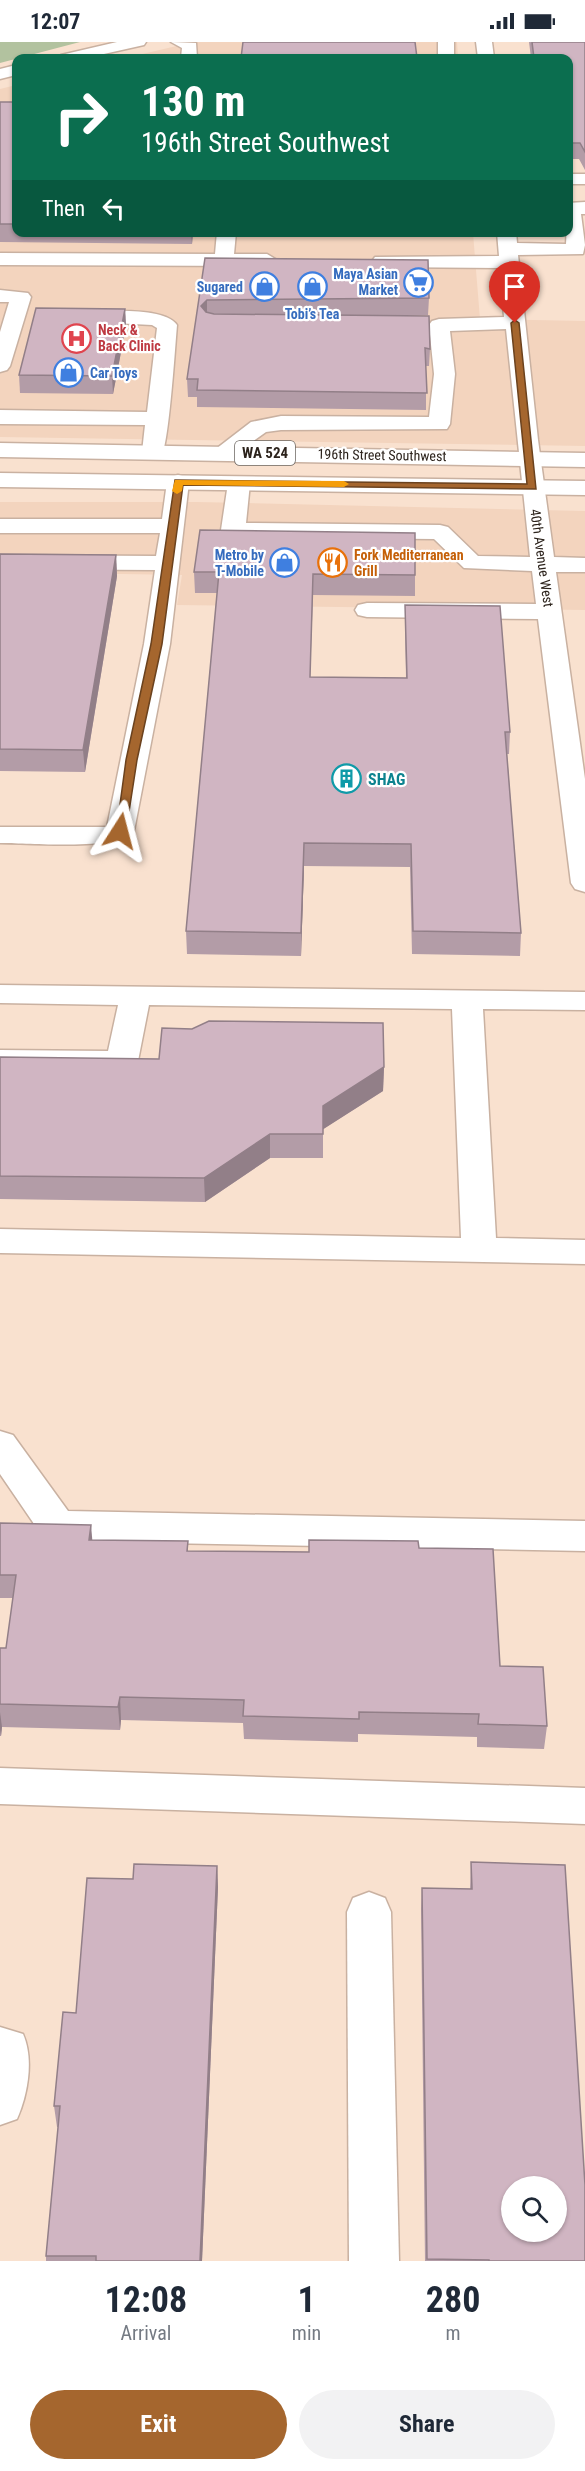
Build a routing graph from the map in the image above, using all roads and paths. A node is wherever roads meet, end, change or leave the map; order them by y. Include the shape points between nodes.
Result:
1 (138, 42) edge
2 (179, 42) edge
3 (85, 54) edge
4 (189, 54) edge
5 (578, 208) edge
6 (226, 237) edge
7 (508, 248) edge
8 (0, 259) edge
9 (224, 260) junction
10 (281, 260) edge
11 (362, 261) edge
12 (0, 296) edge
13 (68, 317) edge
14 (515, 323) junction
15 (415, 324) edge
16 (439, 325) junction
17 (2, 354) edge
18 (0, 417) edge
19 (158, 419) junction
20 (0, 450) edge
21 (153, 452) junction
22 (223, 452) junction
23 (529, 458) junction
24 (585, 459) edge
25 (0, 480) edge
26 (178, 482) junction
27 (239, 483) junction
28 (532, 487) junction
29 (585, 488) edge
30 (0, 526) edge
31 (172, 526) junction
32 (0, 562) edge
33 (167, 563) junction
34 (542, 564) junction
35 (585, 565) edge
36 (367, 610) dead end
37 (549, 612) junction
38 (579, 792) edge
39 (0, 835) edge
40 (585, 883) edge
41 (0, 994) edge
42 (135, 996) junction
43 (467, 1000) junction
44 (585, 1001) edge
45 (0, 1060) edge
46 (0, 1241) edge
47 (479, 1249) junction
48 (585, 1252) edge
49 (0, 1445) edge
50 (585, 1536) edge
51 (0, 1786) edge
52 (585, 1806) edge
53 (369, 1912) dead end
54 (0, 2049) edge
55 (0, 2103) edge
56 (375, 2261) edge

1 - 3 street
2 - 4 street via 190,46
5 - 7 street via 576,250
6 - 9 street
7 - 11 street
7 - 14 street, 40th Avenue West
8 - 9 street
9 - 10 street
12 - 17 street via 21,297
13 - 19 street via 156,319 167,325
14 - 16 street
14 - 23 street, 40th Avenue West
15 - 16 street
16 - 22 street via 445,372 439,424 281,423 259,427
18 - 19 street
19 - 21 street
20 - 21 street, 196th Street Southwest / WA 524
21 - 22 street, 196th Street Southwest / WA 524
22 - 23 street, 196th Street Southwest / WA 524
23 - 24 street, 196th Street Southwest / WA 524
23 - 28 street, 40th Avenue West
25 - 26 street, 196th Street Southwest / WA 524
26 - 27 street, 196th Street Southwest / WA 524
26 - 31 street
27 - 28 street, 196th Street Southwest / WA 524
27 - 34 street via 233,530 440,532 472,563
28 - 29 street, 196th Street Southwest / WA 524
28 - 34 street, 40th Avenue West
30 - 31 street
31 - 33 street
32 - 33 street
33 - 39 street via 156,644 120,831 111,835
34 - 35 street
34 - 37 street, 40th Avenue West
36 - 37 street
37 - 38 street, 40th Avenue West
38 - 40 street, 40th Avenue West
41 - 42 street
42 - 43 street
42 - 45 street via 122,1061
43 - 44 street
43 - 47 street
46 - 47 street
47 - 48 street
49 - 50 street via 57,1526
51 - 52 street
53 - 56 street
54 - 55 street via 6,2049

